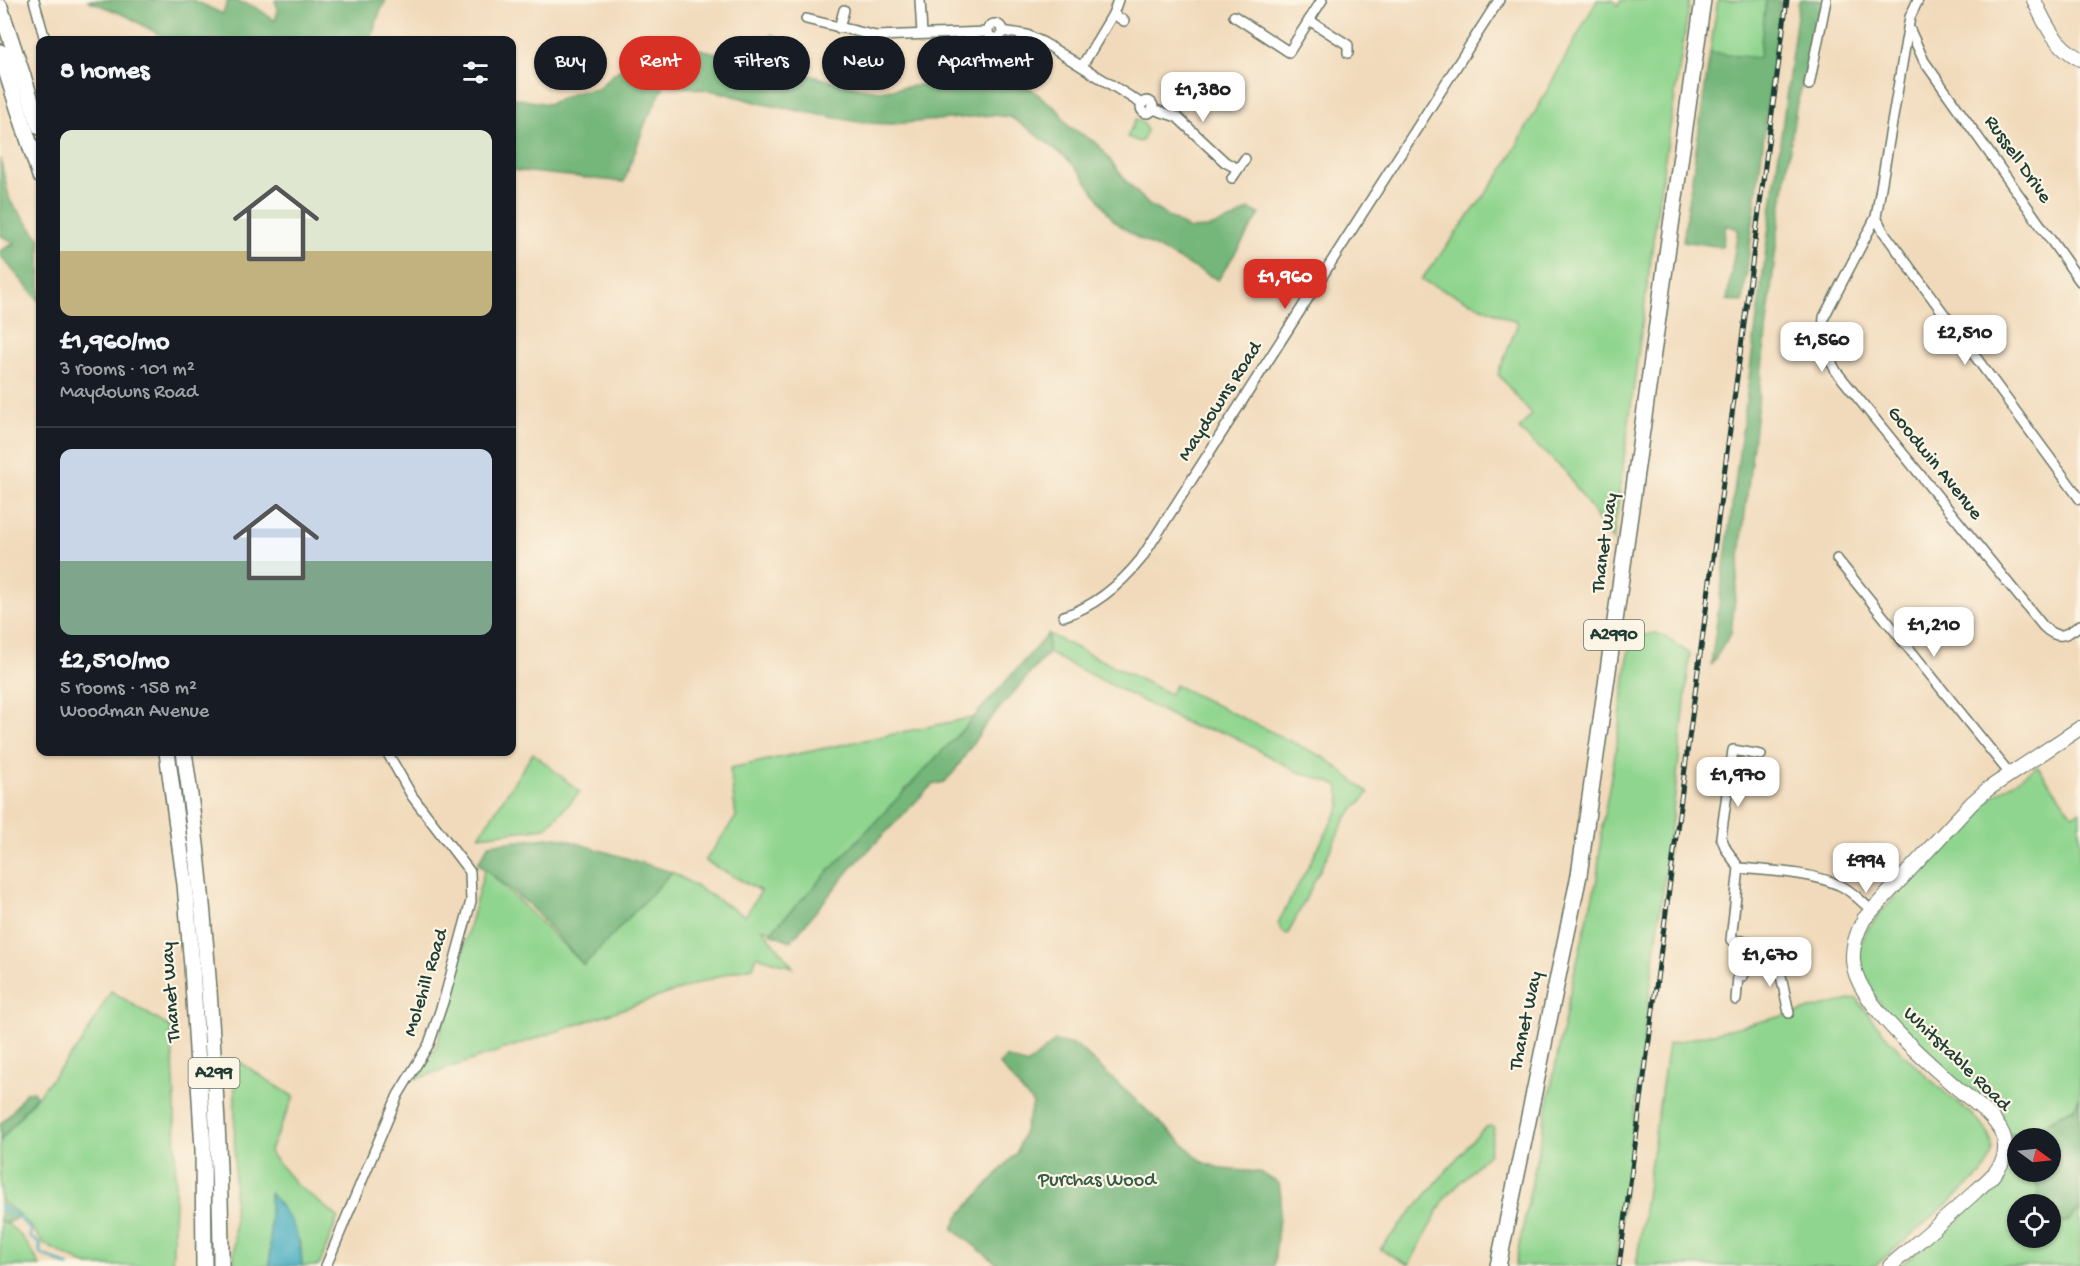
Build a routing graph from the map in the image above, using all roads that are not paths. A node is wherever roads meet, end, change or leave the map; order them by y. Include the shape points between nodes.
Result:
1 (34, 0) edge
2 (920, 0) edge
3 (1118, 0) edge
4 (1322, 0) edge
5 (1499, 0) edge
6 (1702, 0) edge
7 (1826, 0) edge
8 (1918, 0) edge
9 (2034, 0) edge
10 (0, 6) edge
11 (844, 10) dead end
12 (1113, 14) junction
13 (1234, 16) dead end
14 (806, 18) dead end
15 (1309, 20) junction
16 (1124, 21) dead end
17 (839, 28) junction
18 (1910, 29) junction
19 (922, 34) junction
20 (44, 36) edge
21 (0, 52) edge
22 (1348, 53) dead end
23 (2080, 59) edge
24 (1815, 60) junction
25 (1827, 60) dead end
26 (1924, 61) junction
27 (1082, 66) junction
28 (1902, 72) junction
29 (1809, 85) dead end
30 (36, 115) edge
31 (1245, 159) dead end
32 (36, 164) edge
33 (1876, 217) junction
34 (2080, 281) edge
35 (2080, 499) edge
36 (1837, 559) dead end
37 (1064, 616) dead end
38 (2080, 626) edge
39 (2080, 728) edge
40 (1761, 755) dead end
41 (168, 756) edge
42 (185, 756) edge
43 (389, 756) edge
44 (2010, 774) junction
45 (1738, 868) junction
46 (1872, 911) junction
47 (1804, 955) dead end
48 (1777, 957) junction
49 (1752, 958) junction
50 (1736, 1000) dead end
51 (1789, 1013) dead end
52 (204, 1266) edge
53 (221, 1266) edge
54 (326, 1266) edge
55 (1498, 1266) edge
56 (1890, 1266) edge

1 - 20 street
2 - 19 street
3 - 12 street
4 - 15 street
5 - 37 street, Maydowns Road via 1141,559 1102,597 1084,610
6 - 55 main road, Thanet Way / A2990 via 1579,875
7 - 24 street
8 - 18 street, Goodwin Avenue via 1910,17
9 - 23 main road via 2048,29 2067,52
10 - 30 main road
11 - 17 street
12 - 16 street
12 - 27 street
13 - 15 street via 1288,52
14 - 17 street
15 - 22 street via 1348,45
17 - 19 street via 876,36
18 - 26 street, Russell Drive
18 - 28 street, Goodwin Avenue
19 - 27 street via 988,32 994,24 1002,31 1035,39
21 - 32 main road
24 - 25 street
24 - 29 street
26 - 28 street via 1911,62
26 - 34 street, Russell Drive
27 - 31 street via 1142,104 1150,101 1153,109 1177,117 1235,174
28 - 33 street, Goodwin Avenue
33 - 35 street
33 - 38 street, Goodwin Avenue via 1824,317 1822,345 1828,358 2050,634 2066,635
36 - 44 street
39 - 44 main road, Whitstable Road
40 - 45 street via 1732,750 1720,837
41 - 52 main road, Thanet Way / A299 via 192,966 203,1149
42 - 53 main road, Thanet Way / A299 via 209,974
43 - 54 street, Molehill Road via 412,796 470,872 471,901 429,1044 398,1095
44 - 46 main road, Whitstable Road via 1972,803
45 - 46 street via 1826,880 1841,885
45 - 49 street via 1731,940 1753,942
46 - 56 main road, Whitstable Road via 1859,929 1853,948 1853,966 1861,985 1911,1048 1989,1117 2002,1134 2005,1146 2003,1161 1991,1176
47 - 48 street
48 - 49 street
48 - 51 street
49 - 50 street via 1743,976 1738,976

